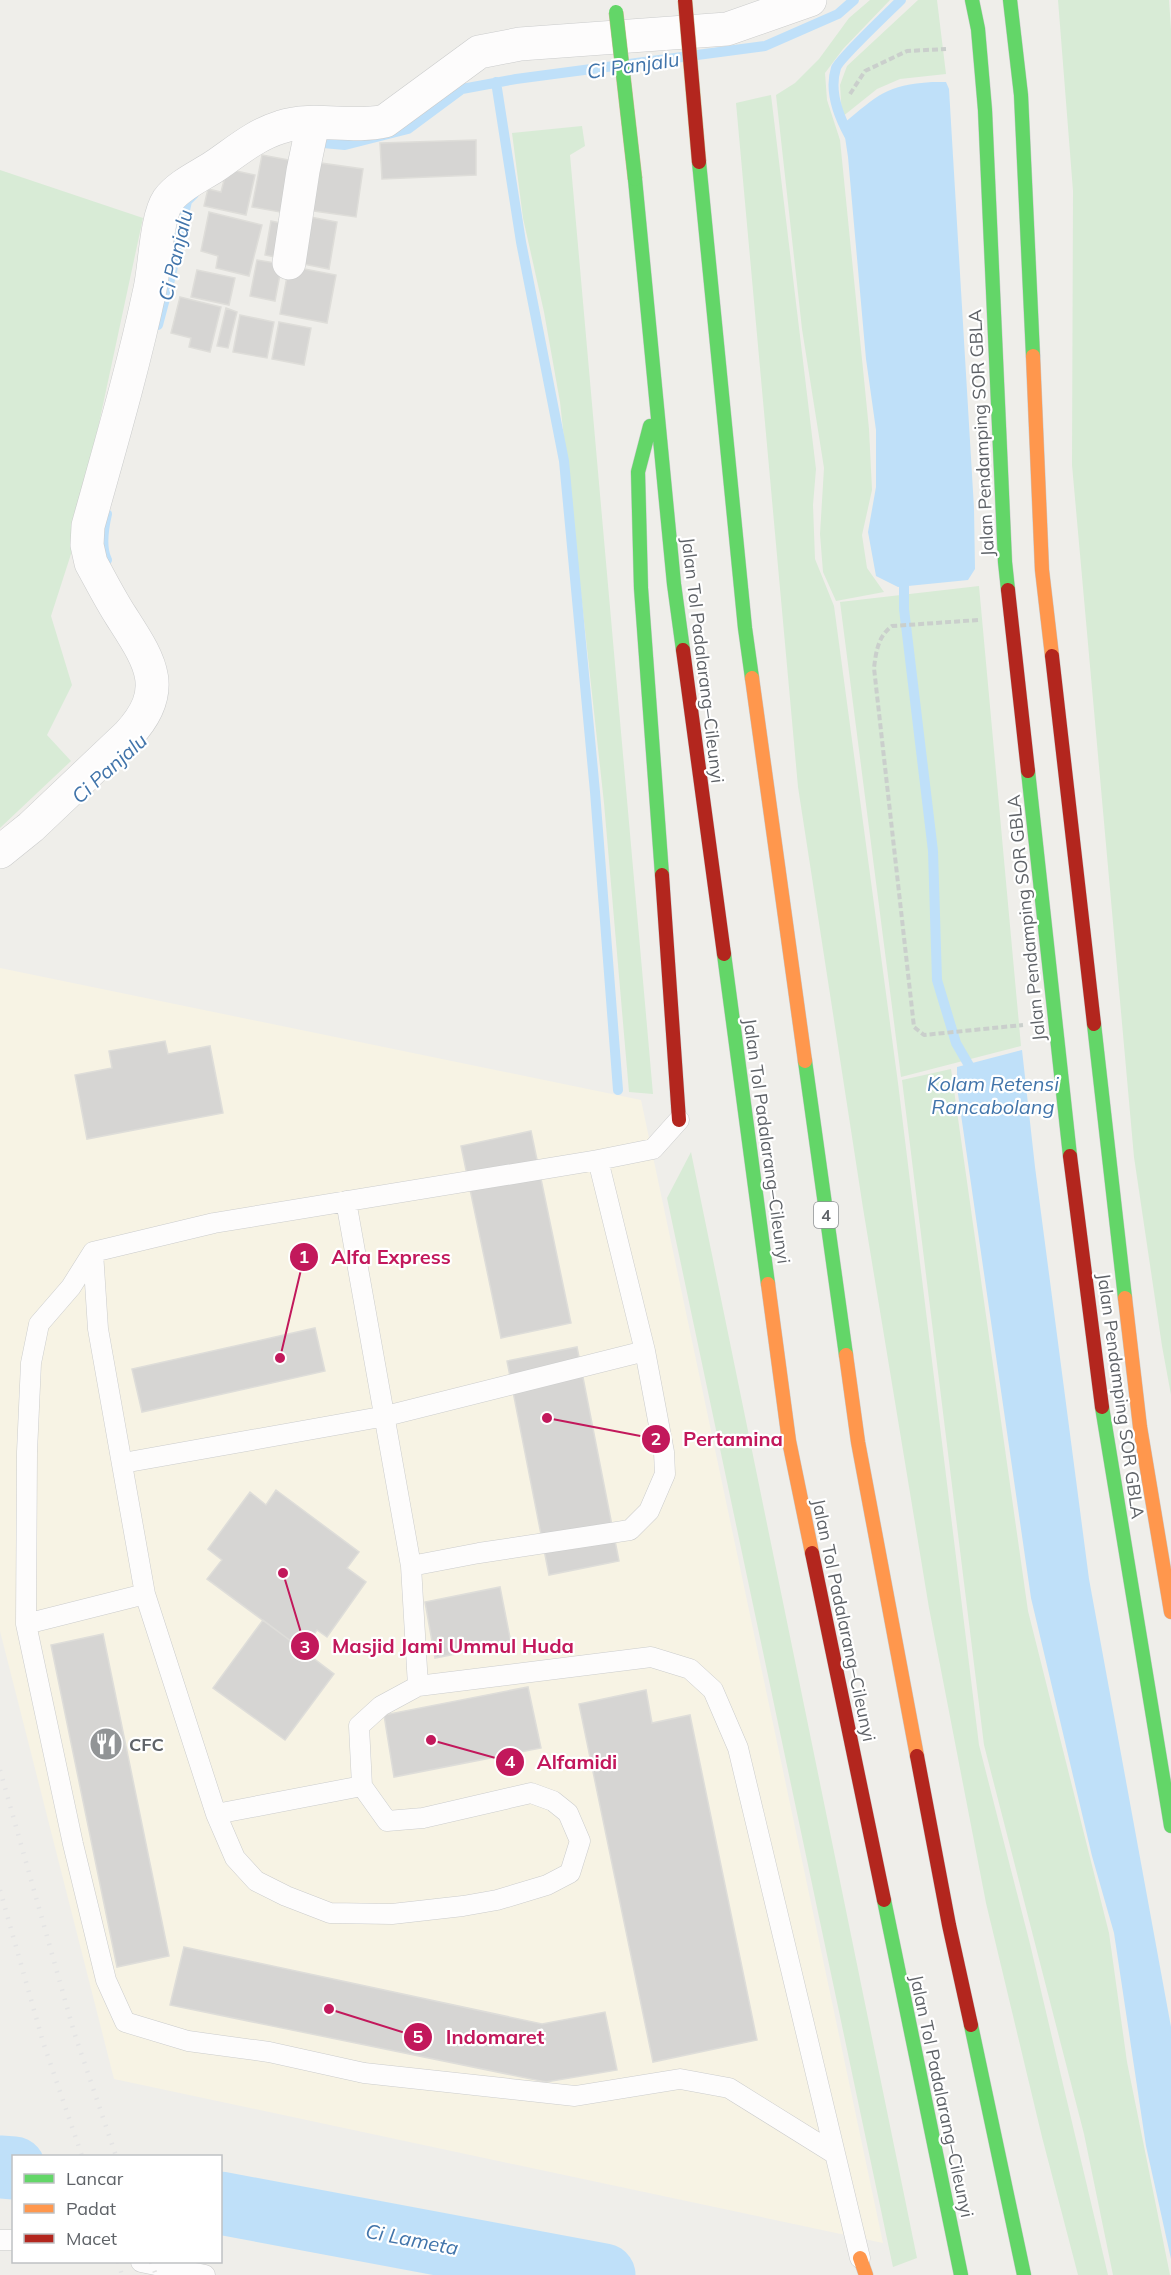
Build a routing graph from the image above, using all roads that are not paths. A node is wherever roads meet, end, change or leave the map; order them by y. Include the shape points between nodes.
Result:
1 (685, 0) edge
2 (810, 0) edge
3 (972, 0) edge
4 (1010, 0) edge
5 (616, 6) edge
6 (311, 134) junction
7 (289, 263) dead end
8 (656, 410) junction
9 (0, 852) edge
10 (679, 1120) joint
11 (598, 1160) junction
12 (1102, 1191) junction
13 (1075, 1198) junction
14 (346, 1201) junction
15 (93, 1252) junction
16 (645, 1351) junction
17 (386, 1416) junction
18 (123, 1463) junction
19 (411, 1566) junction
20 (145, 1594) junction
21 (1171, 1612) edge
22 (26, 1624) junction
23 (418, 1686) junction
24 (362, 1786) junction
25 (216, 1814) junction
26 (1171, 1826) edge
27 (835, 2154) junction
28 (146, 2263) edge
29 (863, 2266) edge
30 (205, 2275) edge
31 (962, 2275) edge
32 (1024, 2275) edge

1 - 32 main road, 4, bridge via 746,640 858,1442 949,1925
2 - 6 street via 727,29 520,44 479,52 385,121
3 - 13 main road, Jalan Pendamping SOR GBLA via 985,110 1005,562
4 - 12 main road, Jalan Pendamping SOR GBLA via 1021,95 1042,570
5 - 8 main road, Jalan Tol Padalarang–Cileunyi, bridge
6 - 7 street
6 - 9 street via 283,126 260,135 176,191 164,209 133,366 88,526 87,545 91,563 149,663 151,696 129,735
8 - 10 main road via 639,472 639,533
8 - 31 main road, Jalan Tol Padalarang–Cileunyi via 674,585 789,1441
10 - 11 lane via 653,1149
11 - 14 lane
11 - 16 lane
12 - 13 main road
12 - 21 main road, Jalan Pendamping SOR GBLA
13 - 26 main road, Jalan Pendamping SOR GBLA via 1105,1434
14 - 15 lane via 214,1223
14 - 17 lane
15 - 18 lane via 98,1329
15 - 22 lane via 71,1287 39,1324 31,1363
16 - 17 lane
16 - 19 lane via 665,1474 650,1511 630,1530
17 - 18 lane
17 - 19 lane
18 - 20 lane
19 - 23 lane
20 - 22 lane
20 - 25 lane
22 - 27 lane via 103,1969 125,2022 188,2041 269,2052 364,2073 575,2096 680,2079 729,2088
23 - 24 lane via 381,1706 359,1726
23 - 27 lane via 651,1657 690,1669 713,1690 738,1748
24 - 25 lane
24 - 25 lane via 387,1821 423,1818 531,1793 553,1801 568,1813 580,1841 570,1873 547,1885 463,1906 392,1914 330,1913 256,1881 235,1858
27 - 29 lane
28 - 30 lane

